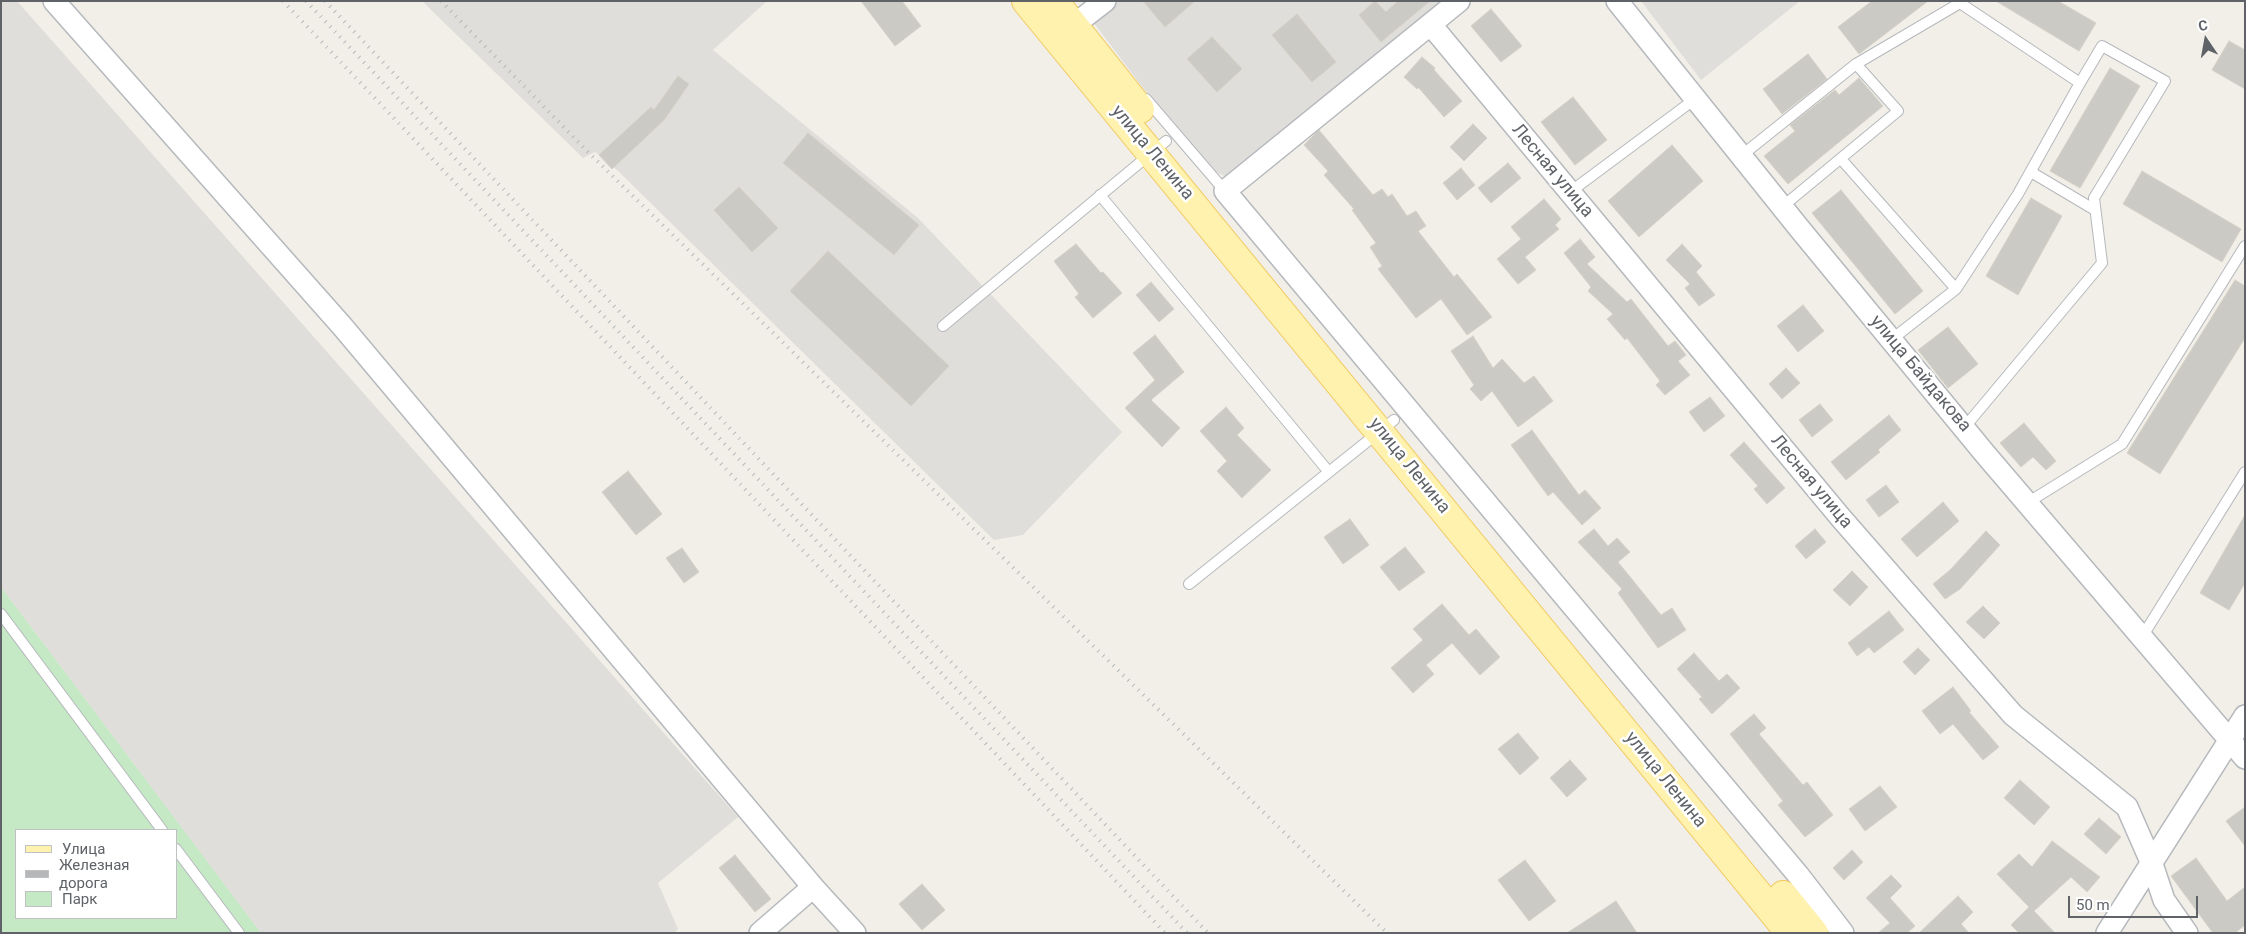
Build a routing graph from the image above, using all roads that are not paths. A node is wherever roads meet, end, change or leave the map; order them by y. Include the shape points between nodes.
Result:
1 (54, 1) edge
2 (1026, 1) edge
3 (1054, 1) edge
4 (1105, 1) edge
5 (1460, 1) edge
6 (1617, 1) edge
7 (1431, 25) junction
8 (1065, 32) junction
9 (1856, 64) junction
10 (1124, 74) dead end
11 (2080, 83) junction
12 (1695, 99) junction
13 (1158, 146) junction
14 (1741, 156) junction
15 (1841, 159) junction
16 (2030, 172) junction
17 (1225, 191) junction
18 (1570, 192) junction
19 (1100, 195) junction
20 (1782, 207) junction
21 (2095, 210) junction
22 (2245, 246) edge
23 (1956, 289) junction
24 (943, 326) dead end
25 (1891, 340) junction
26 (1387, 426) junction
27 (1964, 428) junction
28 (1328, 471) junction
29 (2245, 472) edge
30 (2028, 503) junction
31 (1190, 584) dead end
32 (1, 614) edge
33 (2142, 636) junction
34 (2245, 716) edge
35 (2231, 741) junction
36 (2245, 758) edge
37 (161, 829) edge
38 (178, 852) edge
39 (2152, 864) junction
40 (813, 887) junction
41 (239, 933) edge
42 (760, 933) edge
43 (856, 933) edge
44 (1790, 933) edge
45 (1814, 933) edge
46 (1843, 933) edge
47 (2107, 933) edge
48 (2187, 933) edge

1 - 40 street via 342,326
2 - 8 main road, улица Ленина
3 - 8 main road, улица Ленина
4 - 8 street
5 - 7 street
6 - 12 street, улица Байдакова
7 - 17 street
7 - 18 street, Лесная улица
8 - 13 main road, улица Ленина
9 - 11 lane via 1960,3
9 - 14 lane
9 - 15 lane via 1898,111
10 - 17 lane
11 - 16 lane
11 - 21 lane via 2102,46 2165,81 2094,198
12 - 14 street, улица Байдакова
12 - 18 lane
13 - 19 lane
13 - 26 main road, улица Ленина
14 - 20 street, улица Байдакова
15 - 20 lane
15 - 23 lane
16 - 21 lane
16 - 23 lane
17 - 46 street, улица Ленина via 1800,876
18 - 39 street, Лесная улица via 1841,518 2013,714 2126,808
19 - 24 lane
19 - 28 lane
20 - 25 street, улица Байдакова
21 - 27 lane via 2102,263
22 - 30 lane via 2122,444
23 - 25 lane
25 - 27 street, улица Байдакова
26 - 28 lane
26 - 44 main road, улица Ленина
26 - 45 main road, улица Ленина
27 - 30 street, улица Байдакова
28 - 31 lane
29 - 33 lane
30 - 33 street, улица Байдакова
32 - 37 lane
33 - 35 street, улица Байдакова
34 - 35 street
35 - 36 street, улица Байдакова
35 - 39 street
38 - 41 lane
39 - 47 street
39 - 48 street, Лесная улица via 2164,900
40 - 42 street
40 - 43 street

